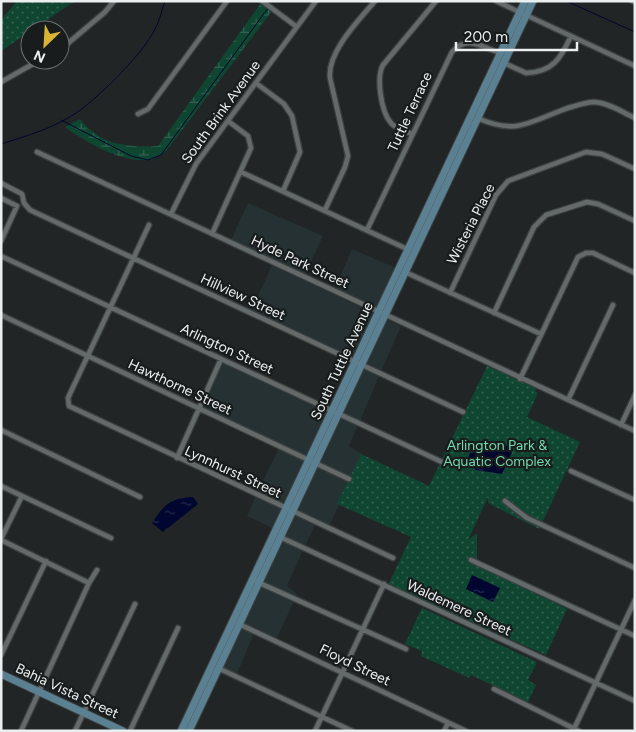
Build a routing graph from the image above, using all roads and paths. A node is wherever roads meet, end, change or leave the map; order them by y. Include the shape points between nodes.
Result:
1 (114, 1) edge
2 (227, 1) edge
3 (262, 1) edge
4 (316, 1) edge
5 (375, 1) edge
6 (436, 1) edge
7 (496, 1) edge
8 (525, 1) edge
9 (533, 1) edge
10 (523, 14) junction
11 (297, 27) junction
12 (571, 36) junction
13 (70, 42) edge
14 (500, 53) junction
15 (504, 63) junction
16 (635, 66) edge
17 (22, 70) edge
18 (1, 82) edge
19 (256, 83) junction
20 (138, 114) dead end
21 (477, 118) junction
22 (635, 118) edge
23 (228, 121) junction
24 (412, 134) junction
25 (37, 152) dead end
26 (635, 169) edge
27 (242, 172) junction
28 (1, 183) edge
29 (283, 191) junction
30 (1, 198) edge
31 (325, 210) junction
32 (170, 214) junction
33 (635, 221) edge
34 (149, 225) dead end
35 (367, 230) junction
36 (212, 234) junction
37 (1, 241) edge
38 (407, 249) junction
39 (3, 257) dead end
40 (134, 258) junction
41 (405, 272) junction
42 (635, 273) edge
43 (450, 293) junction
44 (613, 305) dead end
45 (111, 307) junction
46 (494, 313) junction
47 (381, 314) junction
48 (1, 315) edge
49 (541, 334) junction
50 (88, 356) junction
51 (221, 359) junction
52 (358, 363) junction
53 (520, 379) junction
54 (635, 395) edge
55 (568, 400) junction
56 (199, 408) junction
57 (463, 412) dead end
58 (335, 413) junction
59 (621, 425) junction
60 (635, 431) edge
61 (2, 432) edge
62 (177, 458) junction
63 (312, 461) junction
64 (442, 462) dead end
65 (571, 471) dead end
66 (349, 479) dead end
67 (1, 486) edge
68 (22, 496) junction
69 (140, 497) dead end
70 (635, 500) edge
71 (505, 501) dead end
72 (289, 510) junction
73 (277, 536) junction
74 (111, 538) dead end
75 (1, 540) edge
76 (393, 558) dead end
77 (471, 560) dead end
78 (46, 561) junction
79 (635, 568) edge
80 (97, 570) dead end
81 (256, 581) junction
82 (89, 583) junction
83 (384, 584) junction
84 (635, 600) edge
85 (135, 604) dead end
86 (236, 623) junction
87 (178, 628) dead end
88 (362, 630) junction
89 (621, 630) junction
90 (635, 636) edge
91 (406, 649) dead end
92 (1, 655) edge
93 (216, 667) junction
94 (343, 672) junction
95 (1, 674) edge
96 (596, 683) junction
97 (494, 689) dead end
98 (39, 692) junction
99 (635, 701) edge
100 (84, 713) junction
101 (322, 716) junction
102 (448, 723) junction
103 (575, 730) edge
104 (20, 731) edge
105 (75, 731) edge
106 (123, 731) edge
107 (130, 731) edge
108 (181, 731) edge
109 (189, 731) edge
110 (316, 731) edge
111 (352, 731) edge
112 (444, 731) edge
113 (466, 731) edge

1 - 13 street via 106,12
2 - 20 street via 148,108
3 - 11 street
4 - 11 street, South Brink Avenue
5 - 31 street via 336,52 330,66 348,156
6 - 24 street via 379,74 388,119 396,127
7 - 10 street
8 - 10 main road, South Tuttle Avenue
9 - 10 main road, South Tuttle Avenue
10 - 12 street
10 - 14 main road, South Tuttle Avenue
10 - 15 main road, South Tuttle Avenue
11 - 19 street, South Brink Avenue
12 - 15 street via 560,59 554,64 526,73
12 - 16 street
14 - 24 street, Tuttle Terrace via 473,42 455,48
14 - 38 main road, South Tuttle Avenue
15 - 21 main road, South Tuttle Avenue
17 - 18 street
19 - 23 street, South Brink Avenue
19 - 29 street via 284,104 292,116 300,152
21 - 22 street via 512,128 589,102 604,104
21 - 41 main road, South Tuttle Avenue
23 - 27 street via 245,132 250,140 251,152
23 - 32 street, South Brink Avenue via 192,170
24 - 35 street, Tuttle Terrace
25 - 32 street, Hyde Park Street
26 - 43 street, Wisteria Place via 602,154 586,152 508,181 496,195
27 - 29 street
27 - 36 street
28 - 40 street, Hillview Street via 22,194 30,210
29 - 31 street
30 - 37 street via 17,206
31 - 35 street
32 - 36 street, Hyde Park Street
33 - 46 street via 587,202 546,215 534,227
34 - 40 street
35 - 38 street
36 - 47 street, Hyde Park Street
38 - 47 main road, South Tuttle Avenue
39 - 45 street, Arlington Street
40 - 45 street
40 - 52 street, Hillview Street
41 - 43 street
41 - 47 main road, South Tuttle Avenue
42 - 49 street via 593,253 584,253 576,259
43 - 46 street
44 - 55 street
45 - 50 street
45 - 51 street, Arlington Street
46 - 49 street
47 - 52 main road, South Tuttle Avenue
47 - 53 street, Hyde Park Street
48 - 50 street, Hawthorne Street
49 - 53 street
50 - 56 street, Hawthorne Street
50 - 62 street, Lynnhurst Street via 67,403 70,408
51 - 56 street
51 - 58 street, Arlington Street
52 - 57 street, Hillview Street
52 - 58 main road, South Tuttle Avenue
53 - 55 street, Hyde Park Street
54 - 59 street
55 - 59 street, Hyde Park Street
56 - 62 street
56 - 63 street, Hawthorne Street
58 - 63 main road, South Tuttle Avenue
58 - 64 street, Arlington Street
59 - 60 street, Hyde Park Street
61 - 69 street
62 - 72 street, Lynnhurst Street
63 - 66 street, Hawthorne Street
63 - 72 main road, South Tuttle Avenue
65 - 70 street
67 - 68 street
68 - 74 street
68 - 75 street
71 - 79 street via 527,518
72 - 73 main road, South Tuttle Avenue
72 - 76 street, Lynnhurst Street
73 - 81 main road, South Tuttle Avenue
73 - 83 street, Waldemere Street
75 - 78 street
77 - 89 street
78 - 82 street
78 - 92 street
80 - 82 street
81 - 86 main road, South Tuttle Avenue
81 - 88 street
82 - 98 street
83 - 88 street
83 - 96 street, Waldemere Street
84 - 89 street
85 - 100 street
86 - 93 main road, South Tuttle Avenue
86 - 94 street, Floyd Street
87 - 107 street
88 - 91 street
88 - 94 street
89 - 90 street
89 - 96 street
93 - 101 street
93 - 108 main road, South Tuttle Avenue
93 - 109 main road, South Tuttle Avenue
94 - 101 street
94 - 102 street, Floyd Street
95 - 98 main road, Bahia Vista Street
96 - 99 street, Waldemere Street
96 - 103 street
97 - 103 street
98 - 100 main road, Bahia Vista Street
98 - 104 street
100 - 105 street
100 - 106 main road, Bahia Vista Street
101 - 110 street
101 - 111 street
102 - 112 street
102 - 113 street, Floyd Street

